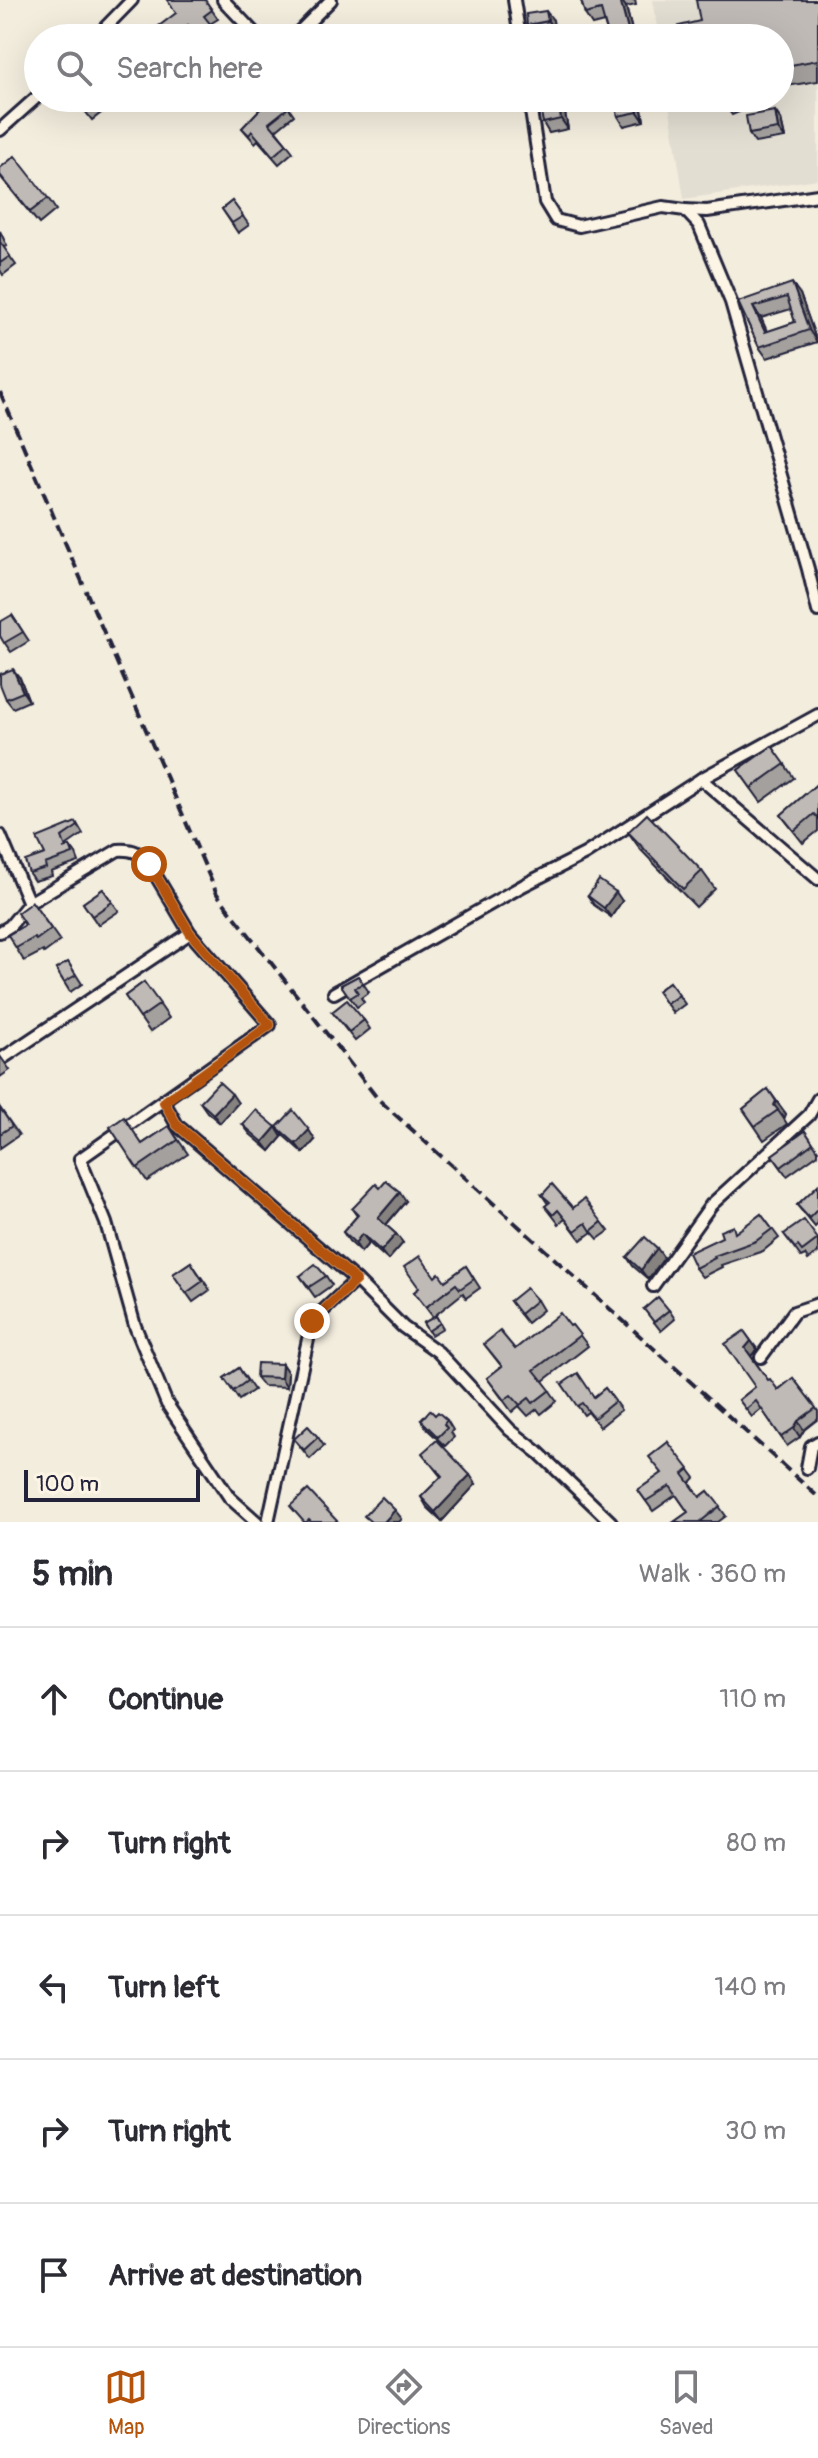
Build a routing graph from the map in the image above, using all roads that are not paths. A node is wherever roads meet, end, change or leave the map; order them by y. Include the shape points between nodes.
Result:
1 (132, 0) edge
2 (223, 0) edge
3 (331, 0) edge
4 (514, 0) edge
5 (109, 24) edge
6 (246, 24) edge
7 (307, 24) edge
8 (518, 24) edge
9 (24, 109) edge
10 (531, 112) edge
11 (0, 130) edge
12 (818, 195) edge
13 (685, 210) junction
14 (818, 611) edge
15 (818, 715) edge
16 (701, 779) junction
17 (0, 835) edge
18 (818, 879) edge
19 (29, 903) junction
20 (0, 932) edge
21 (190, 933) junction
22 (334, 993) dead end
23 (0, 1060) edge
24 (818, 1099) edge
25 (164, 1102) junction
26 (356, 1280) junction
27 (653, 1286) dead end
28 (818, 1304) edge
29 (761, 1357) dead end
30 (818, 1442) edge
31 (807, 1468) dead end
32 (257, 1522) edge
33 (268, 1522) edge
34 (611, 1522) edge

1 - 5 street
2 - 6 street
3 - 7 street
4 - 8 street
9 - 11 street
10 - 13 street via 545,202 556,220 579,226 663,207
12 - 13 street
13 - 14 street via 699,225 731,302
15 - 16 street
16 - 18 street
16 - 22 street via 585,854
17 - 19 street
19 - 20 street
19 - 21 street via 118,850 131,849 149,864
21 - 23 street
21 - 25 street via 270,1025
24 - 27 street via 809,1115 711,1205
25 - 26 street via 177,1125
25 - 32 street via 80,1159 106,1223 135,1326 167,1404 230,1498
26 - 33 street via 312,1321
26 - 34 street via 403,1327 438,1352 510,1430
28 - 29 street via 794,1312
30 - 31 street via 811,1446

